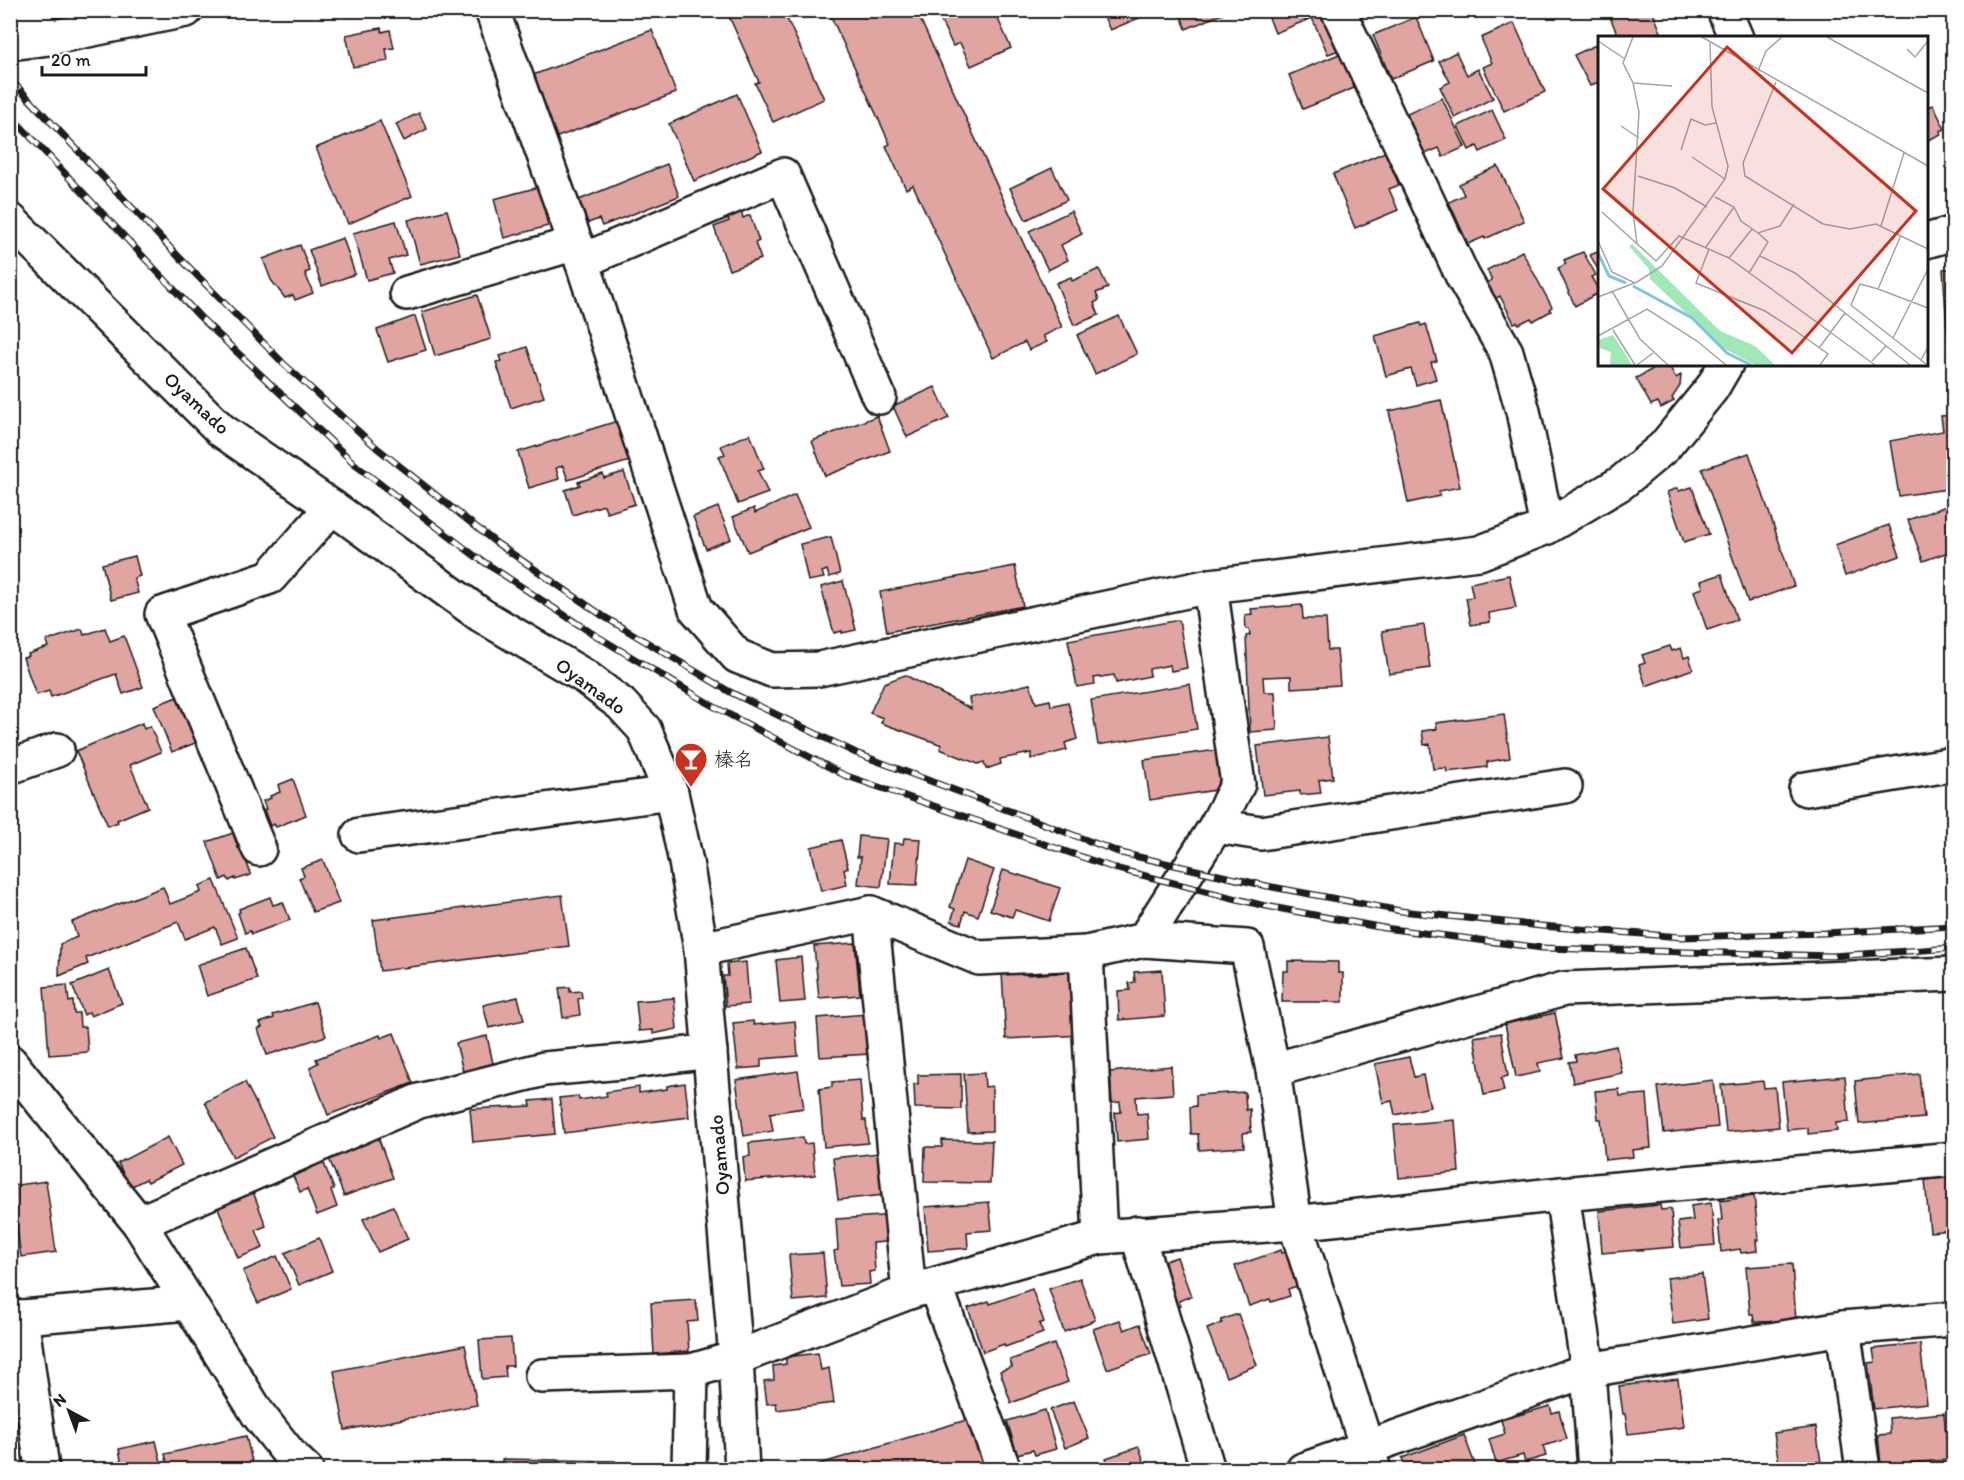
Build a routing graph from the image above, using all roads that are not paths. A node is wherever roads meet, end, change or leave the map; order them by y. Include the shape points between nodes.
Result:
1 (24, 10) edge
2 (186, 10) edge
3 (492, 10) edge
4 (1338, 10) edge
5 (1724, 10) edge
6 (1735, 36) edge
7 (49, 38) junction
8 (11, 43) edge
9 (10, 220) edge
10 (1953, 233) edge
11 (1928, 240) edge
12 (579, 252) junction
13 (407, 293) dead end
14 (1725, 366) edge
15 (879, 397) dead end
16 (332, 507) junction
17 (1547, 527) junction
18 (1210, 586) junction
19 (57, 750) dead end
20 (1953, 764) edge
21 (10, 767) edge
22 (1565, 786) dead end
23 (1806, 789) dead end
24 (671, 793) junction
25 (1216, 826) junction
26 (359, 835) dead end
27 (259, 849) dead end
28 (872, 913) junction
29 (1144, 940) junction
30 (701, 949) junction
31 (1086, 953) junction
32 (1953, 974) edge
33 (710, 1051) junction
34 (10, 1062) edge
35 (1273, 1070) junction
36 (1953, 1159) edge
37 (1562, 1194) junction
38 (139, 1223) junction
39 (1295, 1223) junction
40 (1137, 1233) junction
41 (1100, 1236) junction
42 (922, 1289) junction
43 (189, 1303) junction
44 (16, 1317) edge
45 (1953, 1319) edge
46 (1843, 1328) junction
47 (736, 1358) junction
48 (1588, 1370) junction
49 (691, 1371) junction
50 (542, 1376) dead end
51 (1370, 1459) edge
52 (42, 1468) edge
53 (306, 1470) edge
54 (689, 1470) edge
55 (742, 1470) edge
56 (1004, 1470) edge
57 (1208, 1470) edge
58 (1303, 1470) edge
59 (1595, 1470) edge
60 (1863, 1470) edge

1 - 7 main road
2 - 7 main road
3 - 12 main road
4 - 17 main road via 1463,277 1506,352 1523,411
5 - 6 main road
7 - 8 main road
9 - 16 main road, Oyamado via 221,430
10 - 11 main road
12 - 13 main road
12 - 15 main road via 783,175
12 - 18 main road via 696,609 737,656 772,670 819,669
14 - 17 main road via 1664,447 1621,483
16 - 24 main road, Oyamado via 482,615 584,676 621,704 644,729
16 - 27 main road via 270,576 162,614
17 - 18 main road via 1479,553
18 - 25 main road via 1238,784
19 - 21 main road
20 - 23 main road
22 - 25 main road via 1261,833
24 - 26 main road
24 - 30 main road, Oyamado
25 - 29 main road
28 - 30 main road
28 - 31 main road via 979,958
28 - 42 main road
29 - 31 main road
29 - 35 main road via 1247,946
30 - 33 main road, Oyamado
31 - 41 main road
32 - 35 main road via 1564,989
33 - 38 main road via 544,1070 418,1101
33 - 47 main road, Oyamado
34 - 38 main road
35 - 39 main road
36 - 37 main road
37 - 39 main road
37 - 48 main road
38 - 43 main road
39 - 40 main road
39 - 51 main road
40 - 41 main road
40 - 57 main road
41 - 42 main road
42 - 47 main road
42 - 56 main road
43 - 44 main road
43 - 53 main road via 258,1414
44 - 52 main road
45 - 46 main road
46 - 48 main road
46 - 60 main road
47 - 49 main road
47 - 55 main road, Oyamado
48 - 51 main road
48 - 59 main road
49 - 50 main road
49 - 54 main road
51 - 58 main road

